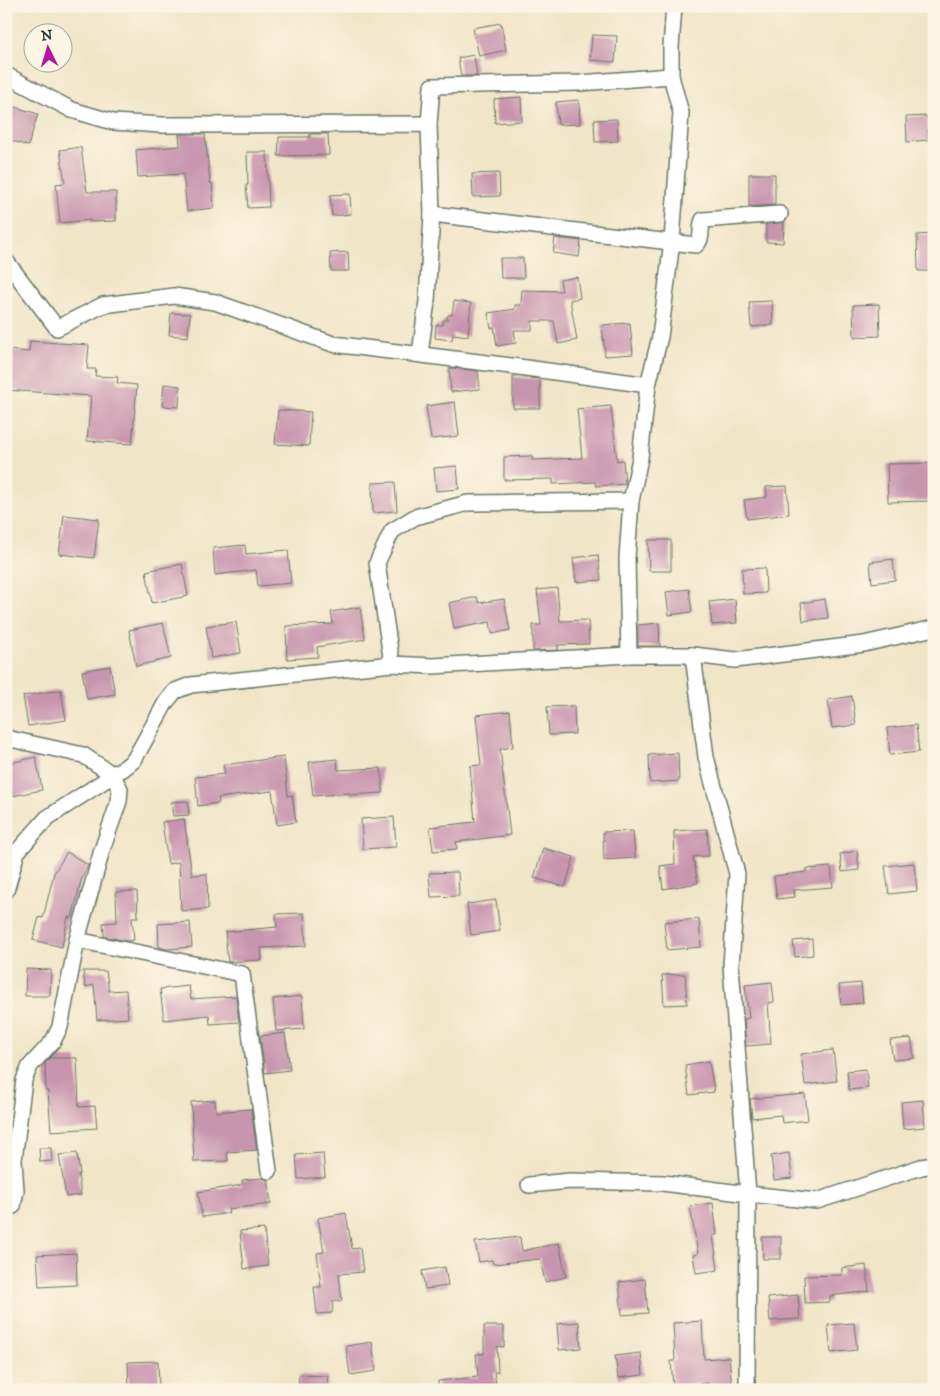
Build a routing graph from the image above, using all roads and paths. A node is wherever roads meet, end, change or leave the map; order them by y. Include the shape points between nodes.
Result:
1 (674, 6) edge
2 (6, 75) edge
3 (671, 76) junction
4 (429, 124) junction
5 (432, 214) junction
6 (780, 214) dead end
7 (672, 241) junction
8 (6, 261) edge
9 (420, 354) junction
10 (648, 385) junction
11 (632, 502) junction
12 (934, 628) edge
13 (629, 655) junction
14 (693, 655) junction
15 (392, 664) junction
16 (6, 738) edge
17 (112, 774) junction
18 (6, 891) edge
19 (77, 940) junction
20 (934, 1165) edge
21 (269, 1171) dead end
22 (529, 1185) dead end
23 (748, 1194) junction
24 (13, 1206) dead end
25 (747, 1390) edge

1 - 3 street
2 - 4 street via 72,110 114,122 162,125
3 - 4 street via 580,83 432,86
3 - 7 street via 681,113
4 - 5 street
5 - 7 street
5 - 9 street
6 - 7 street via 703,220 702,237 696,245
7 - 10 street via 660,336
8 - 9 street via 58,328 103,305 174,296 215,302 333,344
9 - 10 street
10 - 11 street
11 - 13 street via 627,558
11 - 15 street via 468,502 415,517 392,531 377,564
12 - 14 street via 864,644 735,660
13 - 14 street
13 - 15 street via 432,666
14 - 23 street via 706,757 737,874 731,966
15 - 17 street via 191,685 175,691 134,760
16 - 17 street via 83,755
17 - 18 street via 47,818 35,831 17,852
17 - 19 street via 120,789 119,801
19 - 21 street via 242,974
19 - 24 street via 60,1027 30,1066 24,1080 14,1160 16,1190
20 - 23 street via 816,1201
22 - 23 street via 570,1181 663,1183
23 - 25 street

